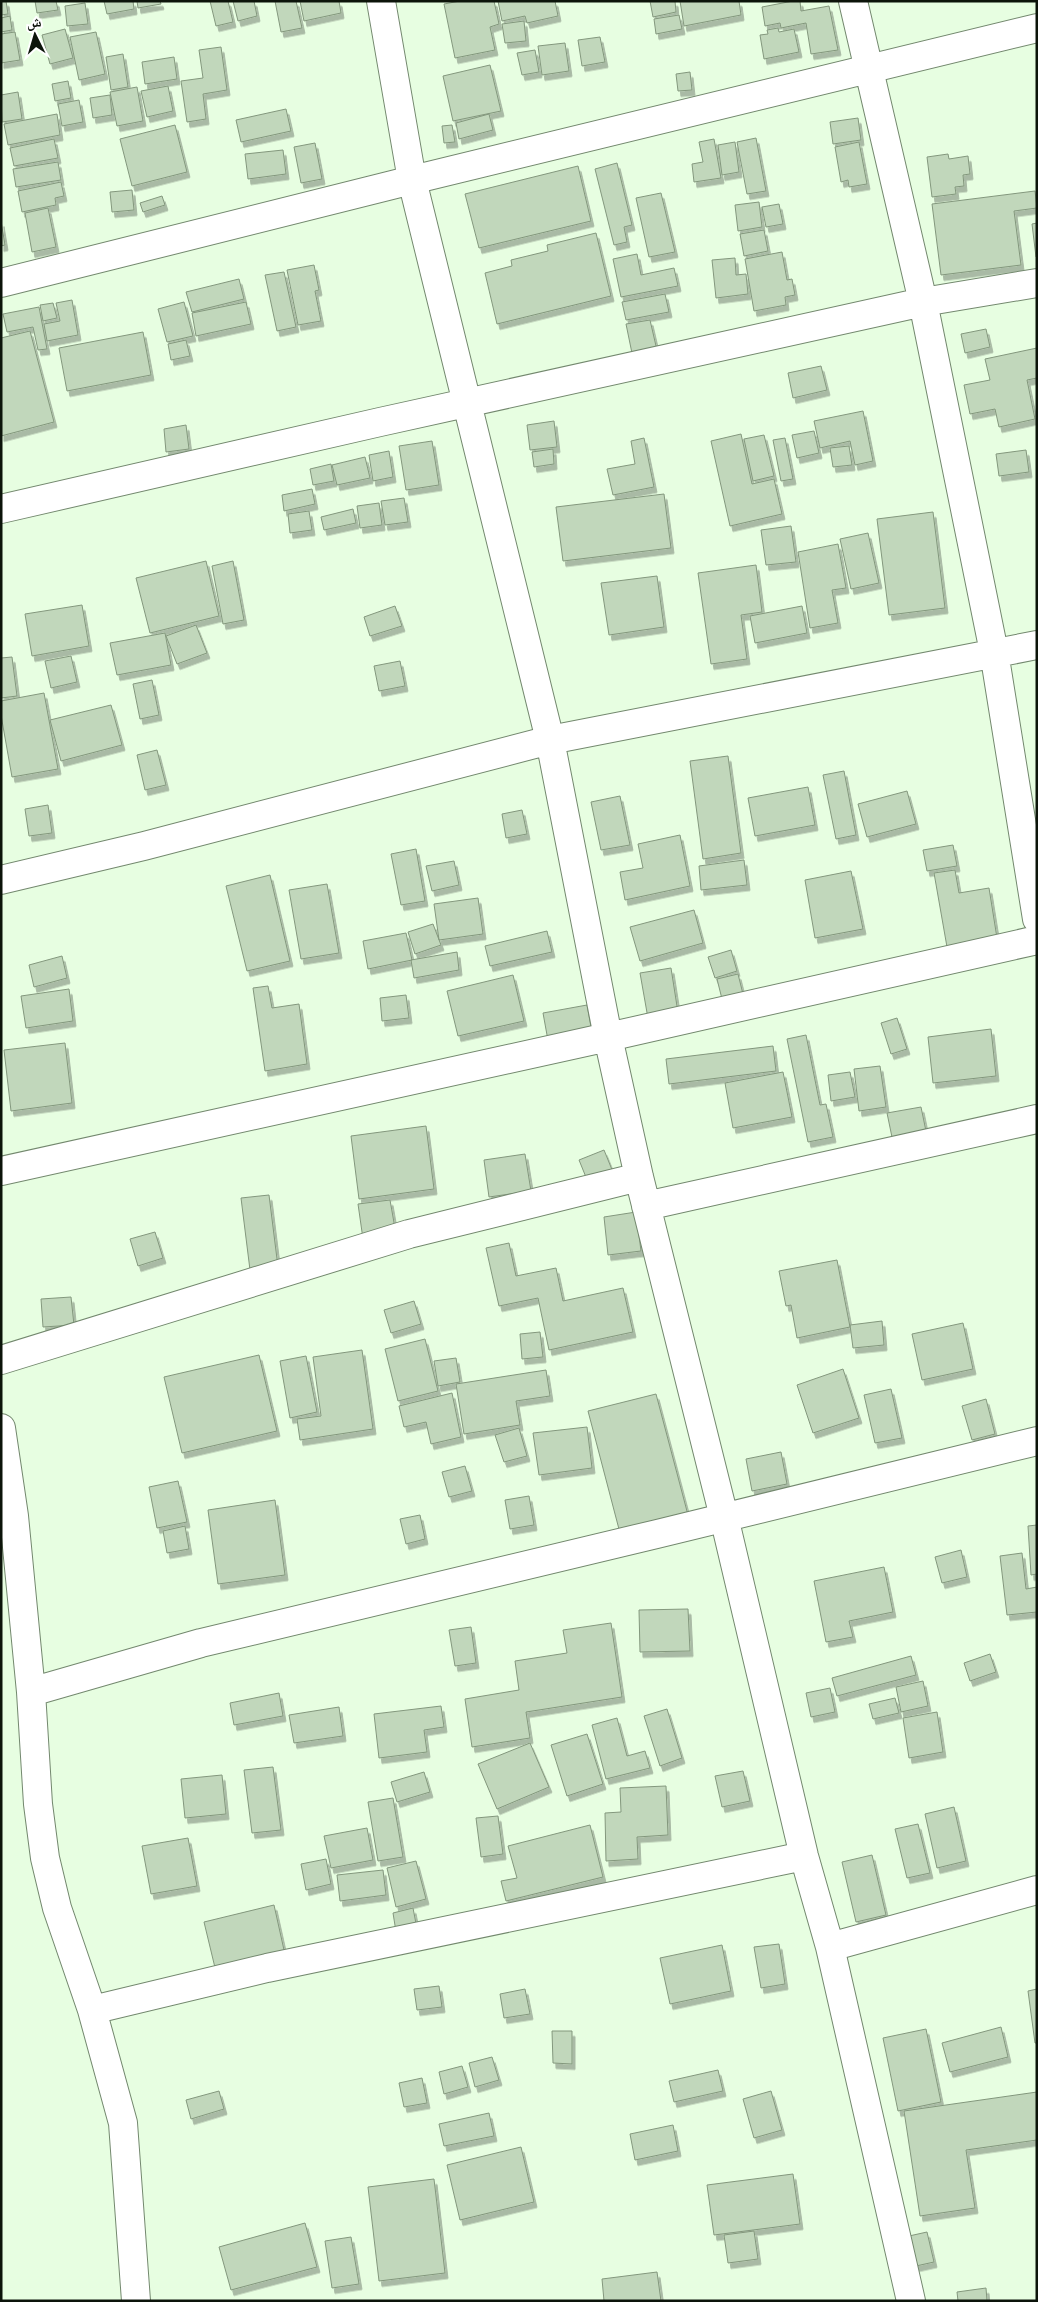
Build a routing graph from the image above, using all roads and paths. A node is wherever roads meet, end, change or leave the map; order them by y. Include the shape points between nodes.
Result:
1 (381, 1) edge
2 (853, 1) edge
3 (1037, 28) edge
4 (868, 69) junction
5 (412, 180) junction
6 (1, 283) edge
7 (1037, 283) edge
8 (922, 302) junction
9 (466, 403) junction
10 (1, 509) edge
11 (1037, 645) edge
12 (994, 652) junction
13 (550, 740) junction
14 (1, 880) edge
15 (1037, 919) edge
16 (1037, 940) edge
17 (608, 1037) junction
18 (1037, 1118) edge
19 (1, 1171) edge
20 (639, 1177) junction
21 (646, 1206) junction
22 (1, 1360) edge
23 (1, 1428) edge
24 (1037, 1441) edge
25 (724, 1517) junction
26 (31, 1692) junction
27 (804, 1856) junction
28 (1037, 1890) edge
29 (830, 1948) junction
30 (92, 2010) junction
31 (136, 2301) edge
32 (911, 2301) edge

1 - 5 street
2 - 4 street
3 - 4 street
4 - 5 street
4 - 8 street
5 - 6 street
5 - 9 street
7 - 8 street
8 - 9 street
8 - 12 street
9 - 10 street
9 - 13 street
11 - 12 street
12 - 13 street
12 - 15 street
13 - 14 street
13 - 17 street
16 - 17 street
17 - 19 street
17 - 20 street
18 - 21 street
20 - 21 street
20 - 22 street via 383,1242
21 - 25 street
23 - 26 street via 14,1516
24 - 25 street
25 - 26 street via 201,1643
25 - 27 street
26 - 30 street via 45,1858 57,1908
27 - 29 street
27 - 30 street via 267,1968
28 - 29 street
29 - 32 street
30 - 31 street via 122,2123

